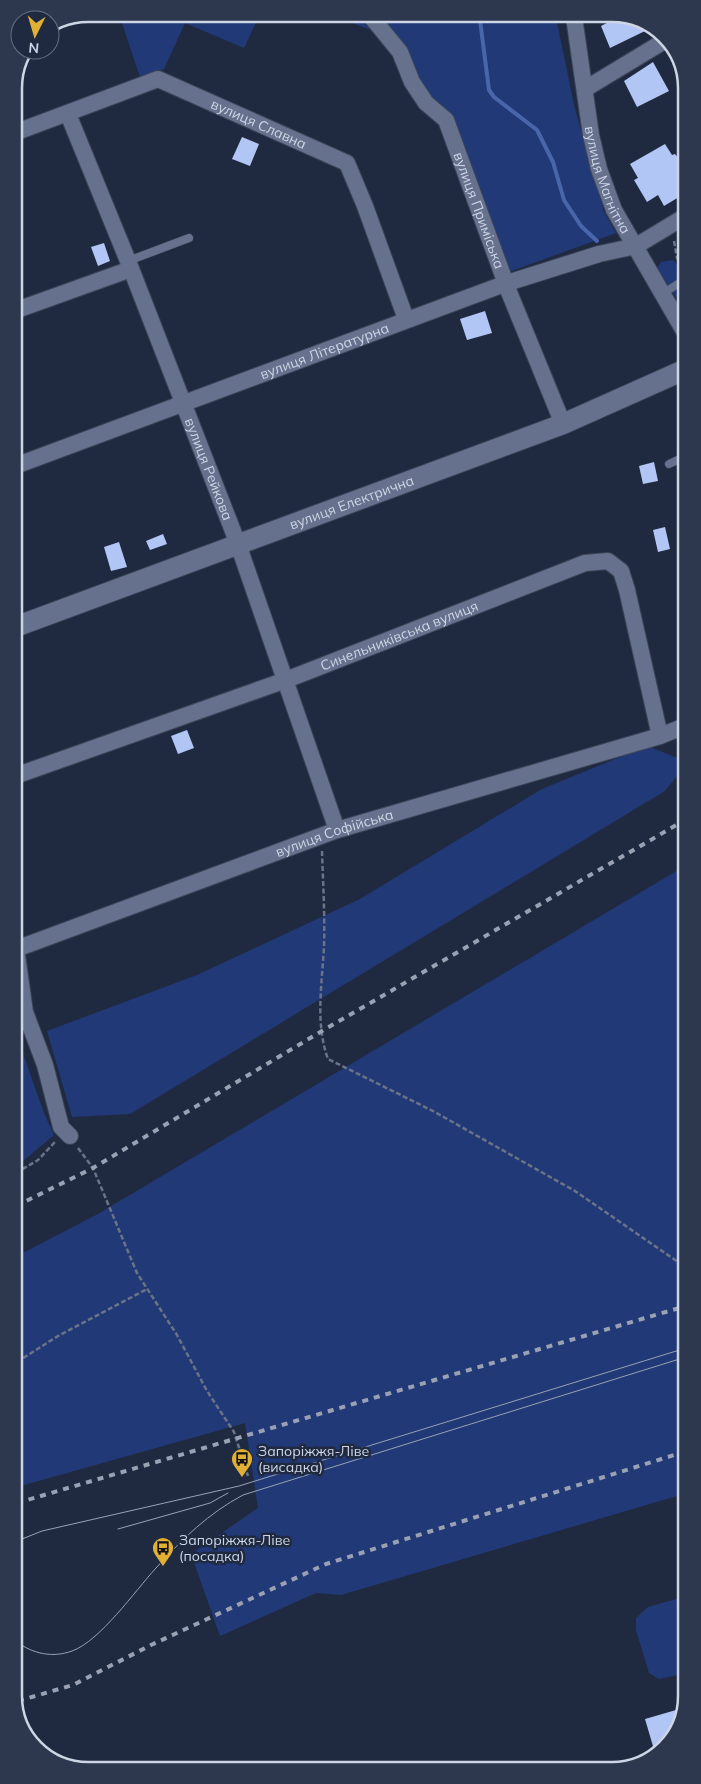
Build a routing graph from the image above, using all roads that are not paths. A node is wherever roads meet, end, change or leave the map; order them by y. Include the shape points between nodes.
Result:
1 (376, 23) edge
2 (575, 23) edge
3 (660, 44) edge
4 (585, 89) junction
5 (68, 114) junction
6 (23, 130) edge
7 (678, 221) edge
8 (189, 238) dead end
9 (636, 246) junction
10 (129, 265) junction
11 (507, 283) junction
12 (678, 284) edge
13 (662, 294) junction
14 (23, 307) edge
15 (678, 318) edge
16 (406, 319) junction
17 (678, 373) edge
18 (182, 403) junction
19 (563, 424) junction
20 (678, 459) edge
21 (23, 463) edge
22 (669, 464) dead end
23 (238, 544) junction
24 (23, 624) edge
25 (286, 680) junction
26 (678, 729) edge
27 (660, 736) junction
28 (23, 774) edge
29 (330, 832) junction
30 (22, 947) edge
31 (22, 1018) edge
32 (66, 1132) road end

1 - 11 street, вулиця Приміська via 400,52 412,82 426,103 446,120
2 - 4 street, вулиця Магнітна
3 - 4 street
4 - 9 street, вулиця Магнітна via 599,169 614,210
5 - 6 street, вулиця Славна
5 - 10 street, вулиця Рейкова
5 - 16 street, вулиця Славна via 158,79 346,163
7 - 9 street, вулиця Літературна
8 - 10 lane
9 - 11 street, вулиця Літературна via 599,254
9 - 13 street, вулиця Магнітна
10 - 14 street
10 - 18 street, вулиця Рейкова
11 - 16 street, вулиця Літературна
11 - 19 street, вулиця Приміська
12 - 13 lane
13 - 15 street, вулиця Магнітна
16 - 18 street, вулиця Літературна
17 - 19 street, вулиця Електрична
18 - 21 street, вулиця Літературна
18 - 23 street, вулиця Рейкова
19 - 23 street, вулиця Електрична
20 - 22 lane
23 - 24 street, вулиця Електрична
23 - 25 street, вулиця Рейкова
25 - 27 street, Синельниківська вулиця via 585,563 608,561 621,570 627,590
25 - 28 street, Синельниківська вулиця
25 - 29 street, вулиця Рейкова
26 - 27 street, вулиця Софійська
27 - 29 street, вулиця Софійська
29 - 30 street, вулиця Софійська
31 - 32 street via 45,1065

